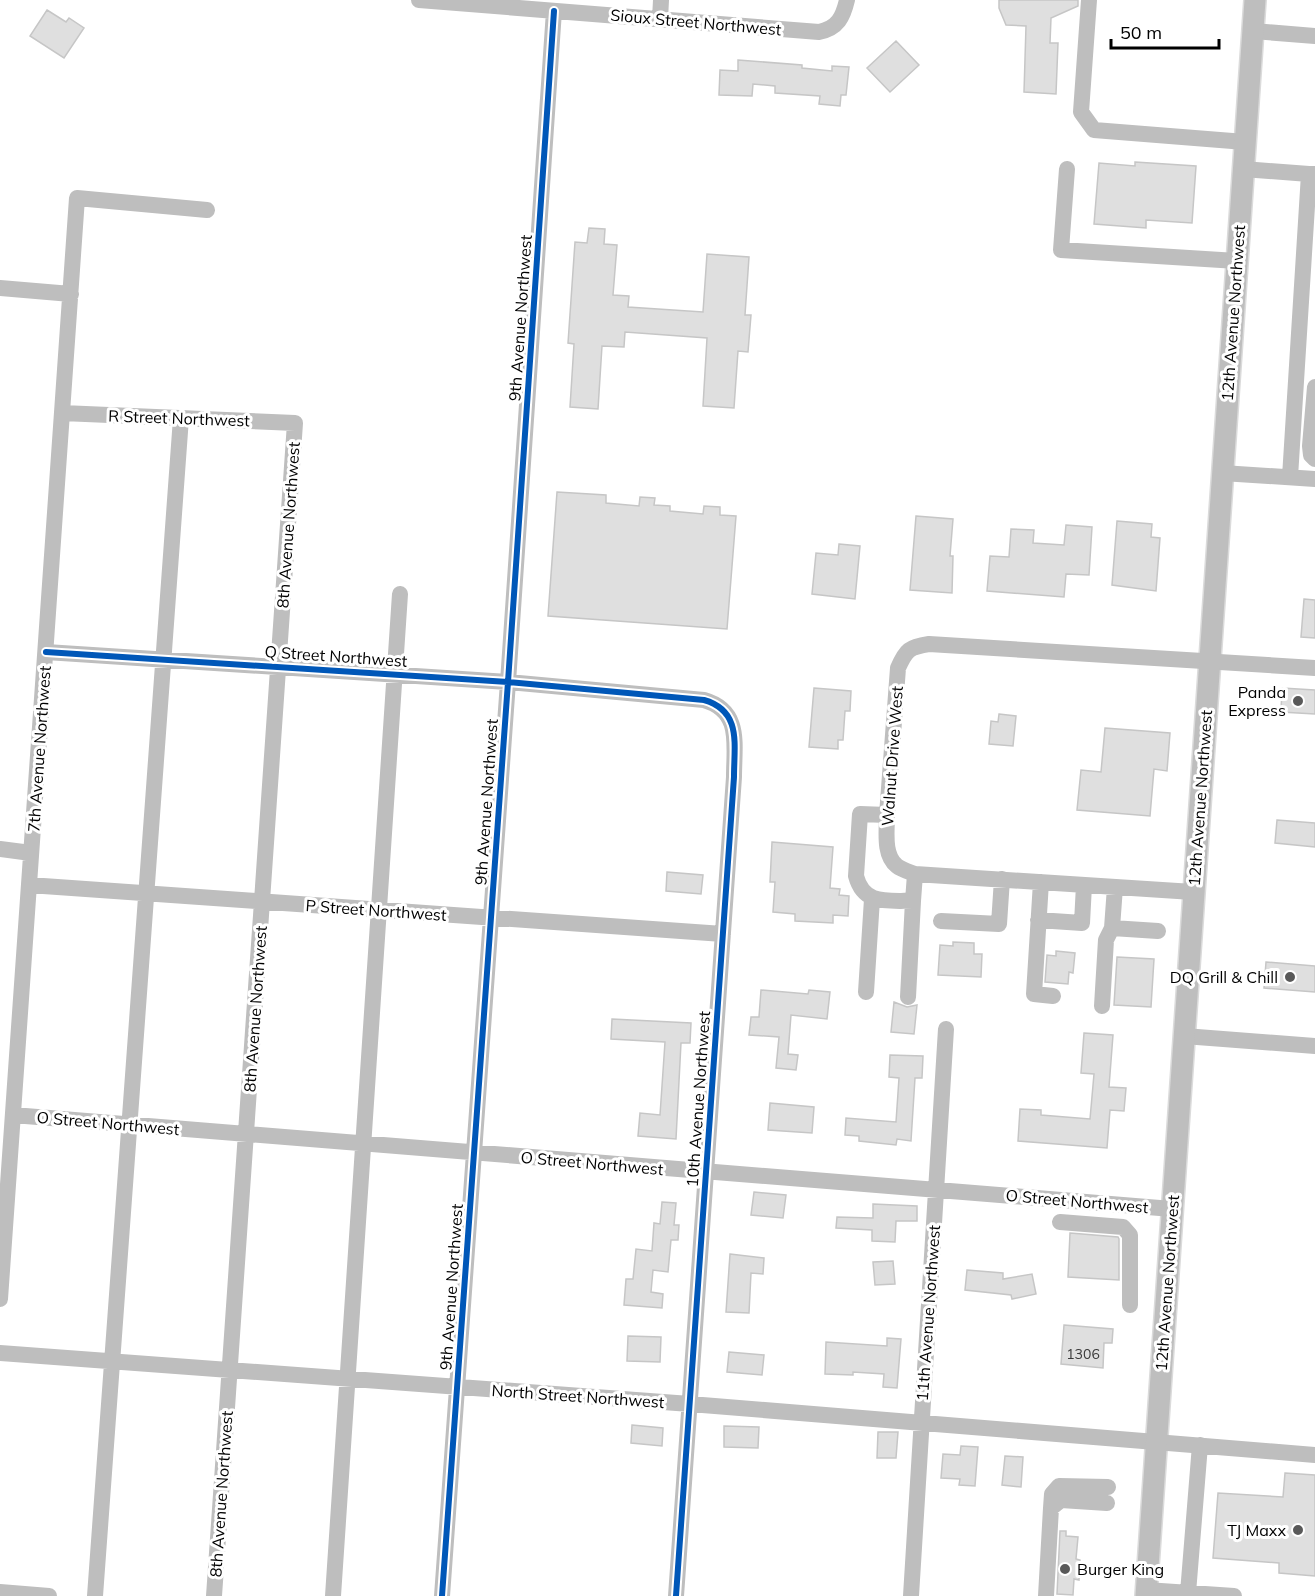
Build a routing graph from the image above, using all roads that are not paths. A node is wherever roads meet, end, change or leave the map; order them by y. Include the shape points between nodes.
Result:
1 (419, 0) edge
2 (661, 0) edge
3 (847, 0) edge
4 (1089, 0) edge
5 (1255, 0) edge
6 (481, 2) edge
7 (554, 11) junction
8 (660, 19) junction
9 (1253, 32) junction
10 (1315, 36) edge
11 (1245, 142) junction
12 (1066, 169) dead end
13 (1243, 169) junction
14 (1312, 174) edge
15 (207, 210) dead end
16 (1237, 261) junction
17 (1309, 287) edge
18 (0, 288) edge
19 (71, 294) junction
20 (1308, 314) edge
21 (1307, 361) edge
22 (1315, 387) edge
23 (62, 413) junction
24 (181, 418) junction
25 (295, 423) joint
26 (1315, 459) edge
27 (1222, 473) junction
28 (1290, 477) junction
29 (1315, 479) edge
30 (400, 594) dead end
31 (46, 652) junction
32 (164, 659) junction
33 (1209, 661) junction
34 (278, 666) junction
35 (1315, 668) edge
36 (394, 674) junction
37 (508, 681) junction
38 (624, 692) joint
39 (887, 815) junction
40 (0, 849) edge
41 (31, 853) junction
42 (915, 874) junction
43 (1002, 879) junction
44 (1041, 882) junction
45 (29, 885) junction
46 (1084, 885) junction
47 (1115, 887) junction
48 (1193, 892) junction
49 (147, 894) junction
50 (872, 899) junction
51 (913, 901) junction
52 (262, 902) junction
53 (379, 910) junction
54 (491, 918) junction
55 (1038, 920) junction
56 (941, 921) dead end
57 (1112, 928) junction
58 (1158, 932) dead end
59 (723, 934) junction
60 (866, 992) dead end
61 (1053, 996) dead end
62 (908, 997) dead end
63 (1102, 1006) dead end
64 (946, 1029) dead end
65 (1184, 1036) junction
66 (1315, 1046) edge
67 (13, 1115) junction
68 (130, 1125) junction
69 (246, 1134) junction
70 (363, 1144) junction
71 (474, 1153) junction
72 (707, 1172) junction
73 (937, 1190) junction
74 (1172, 1209) junction
75 (1060, 1219) dead end
76 (0, 1299) edge
77 (1130, 1305) dead end
78 (0, 1353) edge
79 (112, 1362) junction
80 (230, 1370) junction
81 (347, 1379) junction
82 (457, 1387) junction
83 (690, 1404) junction
84 (921, 1424) junction
85 (1156, 1441) junction
86 (1200, 1445) junction
87 (1315, 1455) edge
88 (1108, 1495) dead end
89 (0, 1592) edge
90 (1146, 1593) edge
91 (1188, 1593) junction
92 (49, 1596) edge
93 (95, 1596) edge
94 (214, 1596) edge
95 (333, 1596) edge
96 (441, 1596) edge
97 (676, 1596) edge
98 (911, 1596) edge
99 (1046, 1596) edge
100 (1234, 1596) edge

1 - 6 street, Sioux Street Northwest
2 - 8 street
3 - 8 street, Sioux Street Northwest via 837,24 819,32
4 - 11 street via 1081,112 1094,130
5 - 9 main road, 12th Avenue Northwest
6 - 7 street, Sioux Street Northwest
7 - 8 street, Sioux Street Northwest
7 - 37 street, 9th Avenue Northwest
9 - 10 street
9 - 11 main road, 12th Avenue Northwest
11 - 13 main road, 12th Avenue Northwest
12 - 16 street via 1061,250
13 - 14 street
13 - 16 main road, 12th Avenue Northwest
14 - 17 street
15 - 19 street, 7th Avenue Northwest via 77,198
16 - 27 main road, 12th Avenue Northwest
17 - 20 street
18 - 19 street
19 - 23 street, 7th Avenue Northwest
20 - 21 street
21 - 28 street
22 - 26 street via 1310,446
23 - 24 street, R Street Northwest
23 - 31 street, 7th Avenue Northwest
24 - 25 street, R Street Northwest
24 - 32 street
25 - 34 street, 8th Avenue Northwest
27 - 28 street
27 - 33 main road, 12th Avenue Northwest
28 - 29 street
30 - 36 street
31 - 32 street, Q Street Northwest
31 - 41 street, 7th Avenue Northwest
32 - 34 street, Q Street Northwest
32 - 49 street
33 - 35 street
33 - 39 street, Walnut Drive West via 915,646 905,652 898,668
33 - 48 main road, 12th Avenue Northwest
34 - 36 street, Q Street Northwest
34 - 52 street, 8th Avenue Northwest
36 - 37 street, Q Street Northwest
36 - 53 street
37 - 38 street, Q Street Northwest
37 - 54 street, 9th Avenue Northwest
38 - 59 street, 10th Avenue Northwest via 704,700 726,711 731,721 734,777
39 - 42 street, Walnut Drive West via 890,856 897,866
39 - 50 street via 860,814 856,876 864,894
40 - 41 street
41 - 45 street, 7th Avenue Northwest
42 - 43 street
42 - 51 street
43 - 44 street
43 - 56 street via 999,924
44 - 46 street
44 - 55 street
45 - 49 street, P Street Northwest
45 - 67 street, 7th Avenue Northwest
46 - 47 street
46 - 55 street via 1082,923
47 - 48 street
47 - 57 street
48 - 65 main road, 12th Avenue Northwest
49 - 52 street, P Street Northwest
49 - 68 street
50 - 51 street
50 - 60 street
51 - 62 street
52 - 53 street, P Street Northwest
52 - 69 street, 8th Avenue Northwest
53 - 54 street, P Street Northwest
53 - 70 street
54 - 59 street, P Street Northwest
54 - 71 street, 9th Avenue Northwest
55 - 61 street via 1034,994
57 - 58 street
57 - 63 street via 1106,940
59 - 72 street, 10th Avenue Northwest
64 - 73 street, 11th Avenue Northwest
65 - 66 street
65 - 74 main road, 12th Avenue Northwest
67 - 68 street, O Street Northwest
67 - 76 street, 7th Avenue Northwest
68 - 69 street, O Street Northwest
68 - 79 street
69 - 70 street, O Street Northwest
69 - 80 street, 8th Avenue Northwest
70 - 71 street, O Street Northwest
70 - 81 street
71 - 72 street, O Street Northwest
71 - 82 street, 9th Avenue Northwest
72 - 73 street, O Street Northwest
72 - 83 street, 10th Avenue Northwest
73 - 74 street, O Street Northwest
73 - 84 street, 11th Avenue Northwest
74 - 85 main road, 12th Avenue Northwest
75 - 77 street via 1123,1227 1131,1235
78 - 79 street, North Street Northwest
79 - 80 street, North Street Northwest
79 - 93 street
80 - 81 street, North Street Northwest
80 - 94 street, 8th Avenue Northwest
81 - 82 street, North Street Northwest
81 - 95 street
82 - 83 street, North Street Northwest
82 - 96 street, 9th Avenue Northwest
83 - 84 street, North Street Northwest
83 - 97 street, 10th Avenue Northwest
84 - 85 street, North Street Northwest
84 - 98 street, 11th Avenue Northwest
85 - 86 street, North Street Northwest
85 - 90 main road, 12th Avenue Northwest
86 - 87 street, North Street Northwest
86 - 91 street
88 - 99 street via 1061,1500 1051,1508
89 - 92 street
90 - 91 street
91 - 100 street

